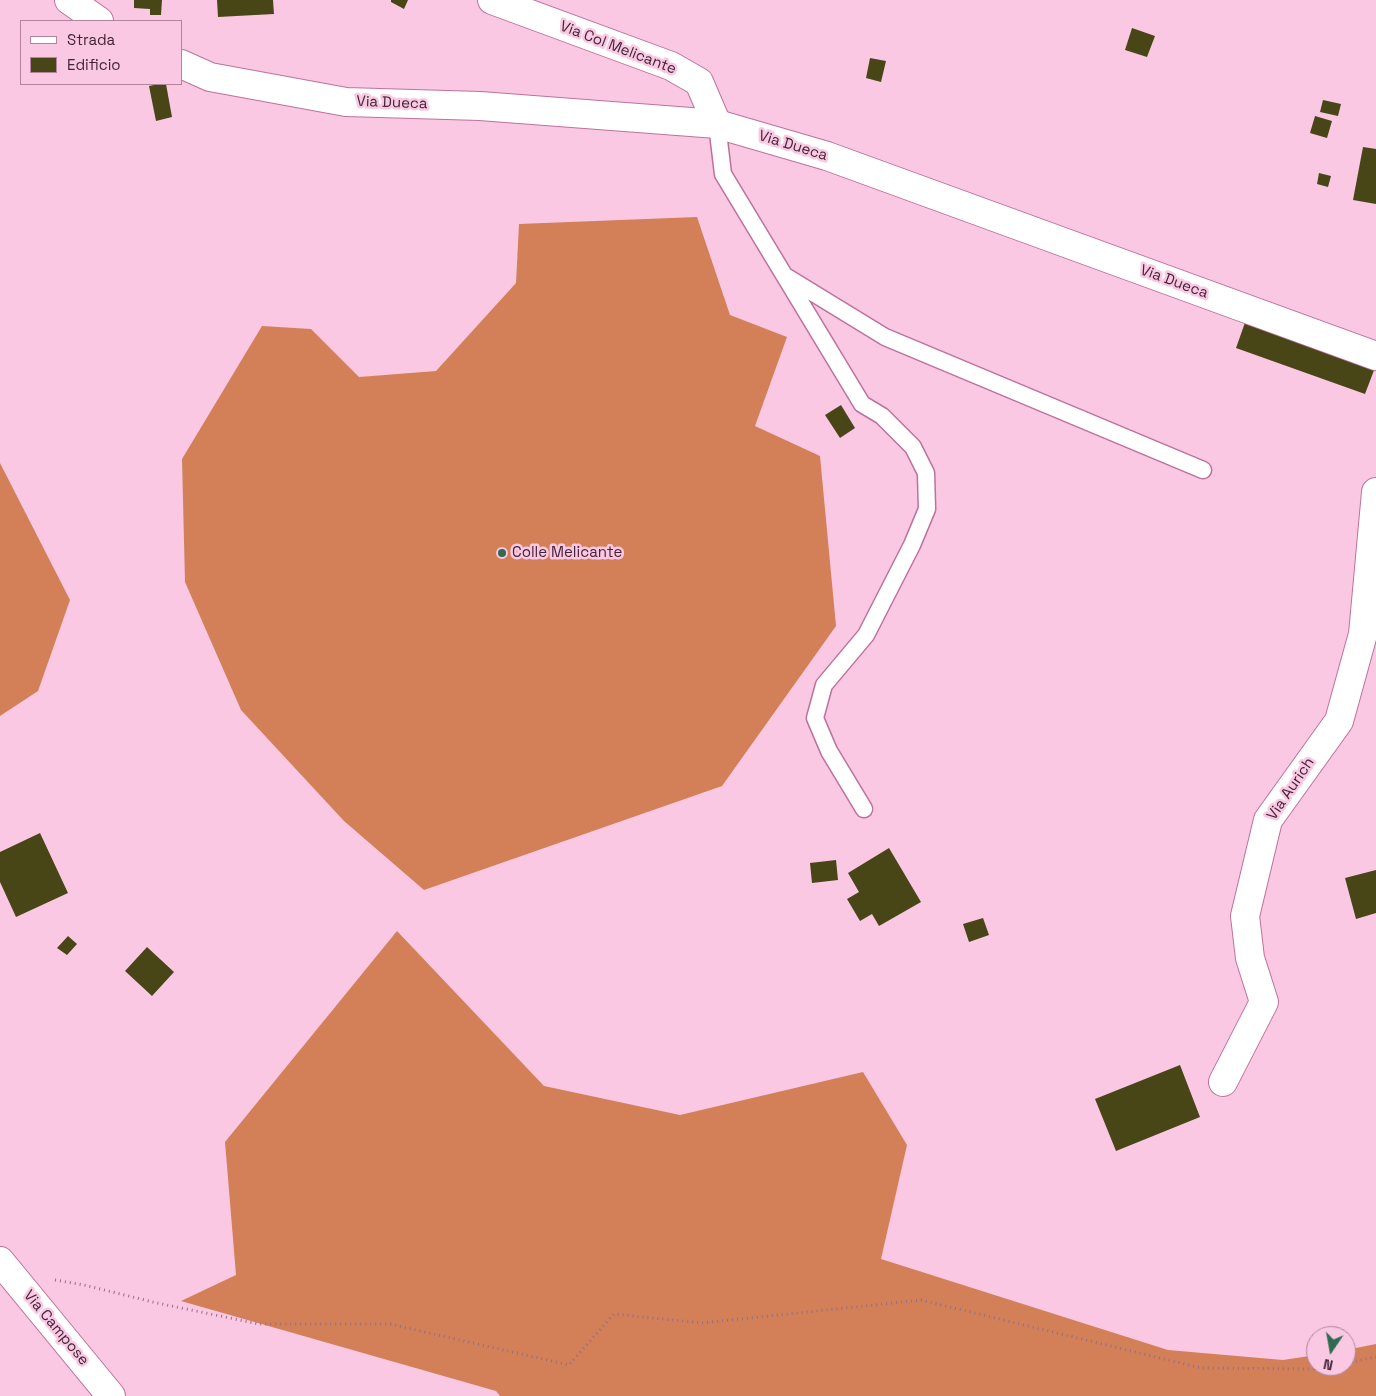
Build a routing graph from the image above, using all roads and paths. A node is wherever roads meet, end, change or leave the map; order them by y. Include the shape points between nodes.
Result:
1 (69, 0) edge
2 (492, 0) edge
3 (98, 20) edge
4 (182, 64) edge
5 (717, 124) junction
6 (785, 275) junction
7 (1376, 356) edge
8 (1203, 470) dead end
9 (1376, 492) edge
10 (864, 809) dead end
11 (1223, 1082) dead end
12 (5, 1267) edge
13 (1376, 1357) edge
14 (1356, 1360) edge
15 (1306, 1369) edge
16 (111, 1396) edge

1 - 3 street
2 - 5 street, Via Col Melicante via 671,66 699,82
4 - 5 street, Via Dueca via 210,77 346,102 480,106
5 - 6 lane via 723,174
5 - 7 street, Via Dueca via 836,159
6 - 8 lane via 886,337
6 - 10 lane via 862,404 882,416 913,447 926,473 928,509 912,545 866,635 824,685 815,718 829,751
9 - 11 street, Via Aurich via 1363,634 1339,721 1268,820 1244,916 1250,958 1264,1002
12 - 15 path via 259,1324 390,1324 569,1365 614,1314 702,1323 921,1300 1201,1368
12 - 16 street, Via Campose
13 - 14 path

